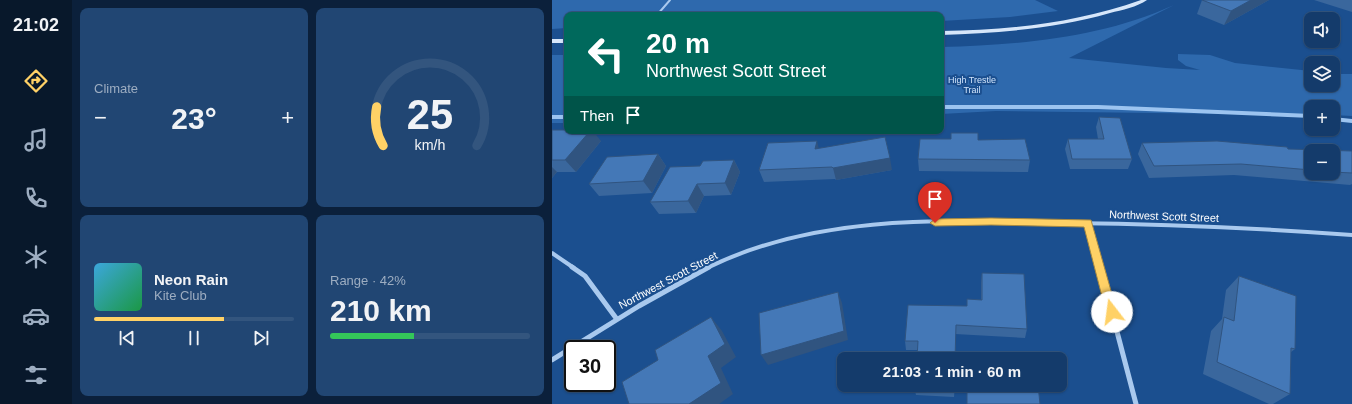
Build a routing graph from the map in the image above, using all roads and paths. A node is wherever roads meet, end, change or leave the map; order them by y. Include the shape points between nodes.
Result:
1 (670, 0) edge
2 (1145, 0) edge
3 (660, 12) edge
4 (944, 33) edge
5 (552, 41) edge
6 (564, 41) edge
7 (1088, 223) junction
8 (1352, 235) edge
9 (552, 253) edge
10 (616, 318) junction
11 (552, 360) edge
12 (1136, 404) edge

1 - 3 lane
2 - 4 street via 1101,15 1067,22 993,31
5 - 6 street
7 - 8 street, Northwest Scott Street via 1274,229
7 - 10 street, Northwest Scott Street via 906,223 847,227 808,233 735,255 698,272
7 - 12 street
9 - 10 street via 585,276
10 - 11 street, Northwest Scott Street

